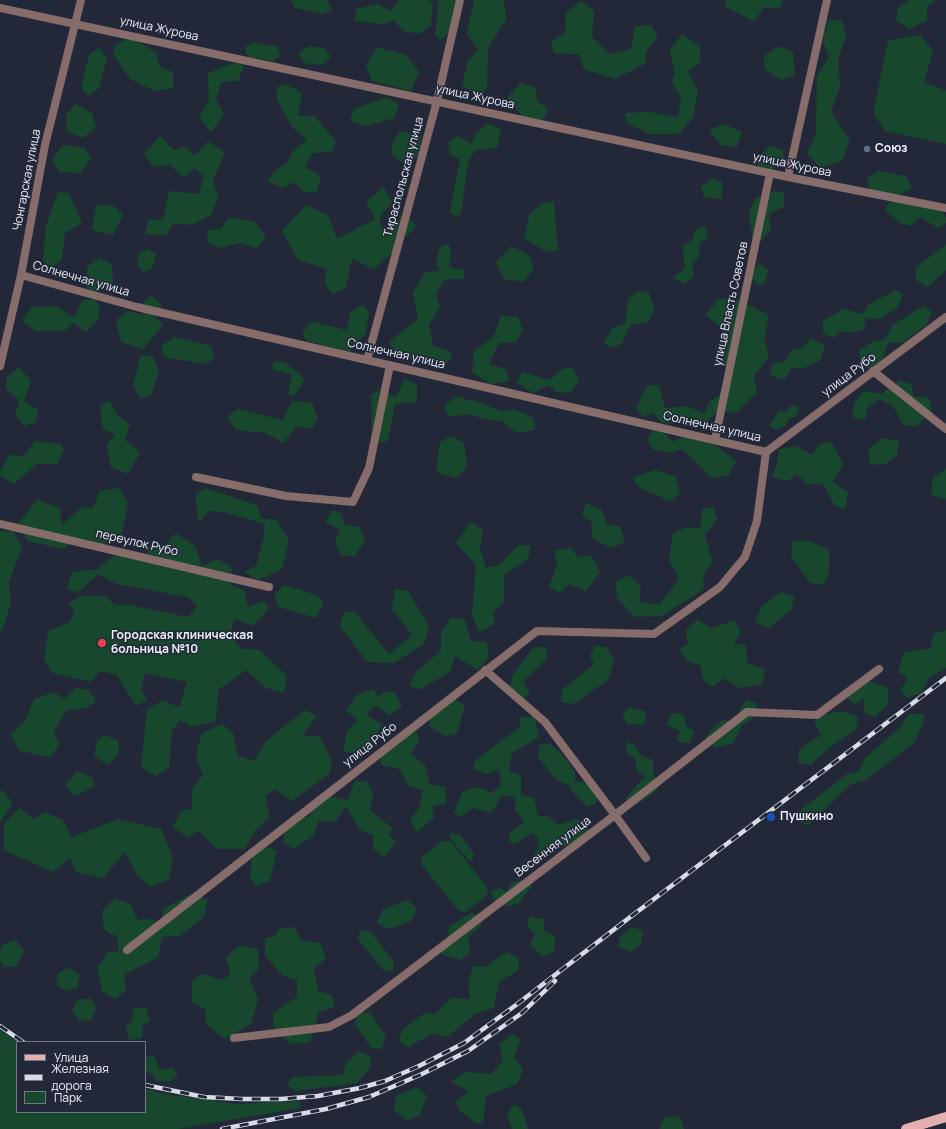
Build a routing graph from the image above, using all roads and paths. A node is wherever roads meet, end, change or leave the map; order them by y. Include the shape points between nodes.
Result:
1 (81, 0) edge
2 (460, 0) edge
3 (827, 0) edge
4 (0, 8) edge
5 (76, 24) junction
6 (437, 101) junction
7 (770, 173) junction
8 (788, 177) junction
9 (946, 208) edge
10 (21, 275) junction
11 (946, 317) edge
12 (367, 360) junction
13 (390, 364) junction
14 (0, 366) edge
15 (873, 371) junction
16 (946, 429) edge
17 (715, 440) junction
18 (766, 452) junction
19 (196, 477) dead end
20 (0, 524) edge
21 (269, 587) dead end
22 (879, 669) dead end
23 (485, 670) junction
24 (615, 815) junction
25 (646, 858) dead end
26 (127, 950) dead end
27 (234, 1038) dead end
28 (946, 1117) edge
29 (906, 1129) edge

1 - 5 street, Чонгарская улица
2 - 6 street, Тираспольская улица
3 - 8 street
4 - 5 street, улица Журова
5 - 6 street, улица Журова
5 - 10 street, Чонгарская улица via 45,144
6 - 7 street, улица Журова
6 - 12 street, Тираспольская улица
7 - 8 street, улица Журова
7 - 17 street, улица Власть Советов
8 - 9 street, улица Журова
10 - 12 street, Солнечная улица via 137,307
10 - 14 street, Чонгарская улица
11 - 15 street, улица Рубо
12 - 13 street, Солнечная улица
13 - 17 street, Солнечная улица
13 - 19 street via 369,468 353,502 286,496
15 - 16 street
15 - 18 street, улица Рубо
17 - 18 street, Солнечная улица
18 - 23 street, улица Рубо via 757,521 745,558 720,587 654,634 537,631
20 - 21 street, переулок Рубо
22 - 24 street, Весенняя улица via 817,715 747,712
23 - 24 street via 545,722
23 - 26 street, улица Рубо
24 - 25 street
24 - 27 street, Весенняя улица via 352,1015 329,1027
28 - 29 main road

